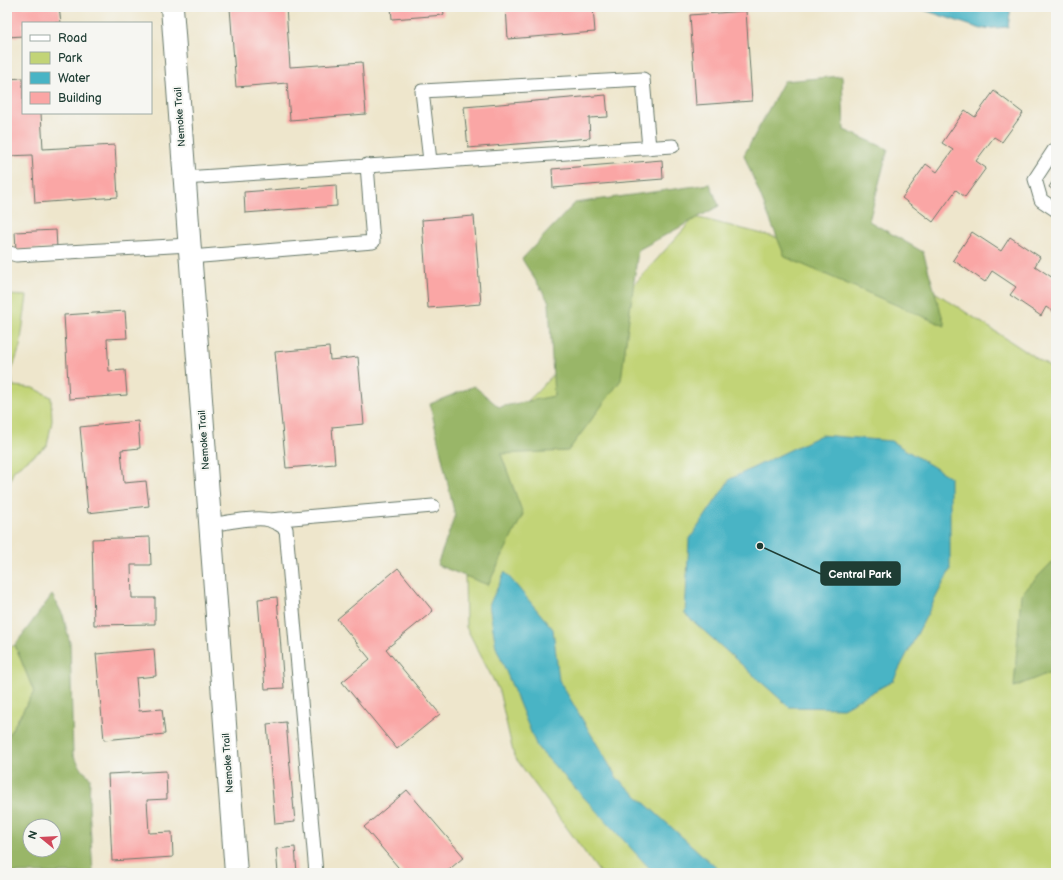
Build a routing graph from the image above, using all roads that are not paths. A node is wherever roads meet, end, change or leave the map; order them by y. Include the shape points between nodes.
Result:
1 (172, 7) edge
2 (673, 146) dead end
3 (649, 148) junction
4 (1056, 149) edge
5 (430, 161) junction
6 (367, 165) junction
7 (184, 178) junction
8 (1056, 210) edge
9 (190, 251) junction
10 (7, 252) edge
11 (433, 506) dead end
12 (269, 520) junction
13 (210, 524) junction
14 (236, 873) edge
15 (316, 873) edge

1 - 7 street, Nemoke Trail
2 - 3 lane
3 - 5 lane
3 - 5 lane via 643,78 422,91
4 - 8 lane via 1035,179 1040,200
5 - 6 lane
6 - 7 lane
6 - 9 lane via 373,242
7 - 9 street, Nemoke Trail
9 - 10 lane via 16,255
9 - 13 street, Nemoke Trail
11 - 12 lane
12 - 13 lane
12 - 15 lane via 286,530
13 - 14 street, Nemoke Trail

